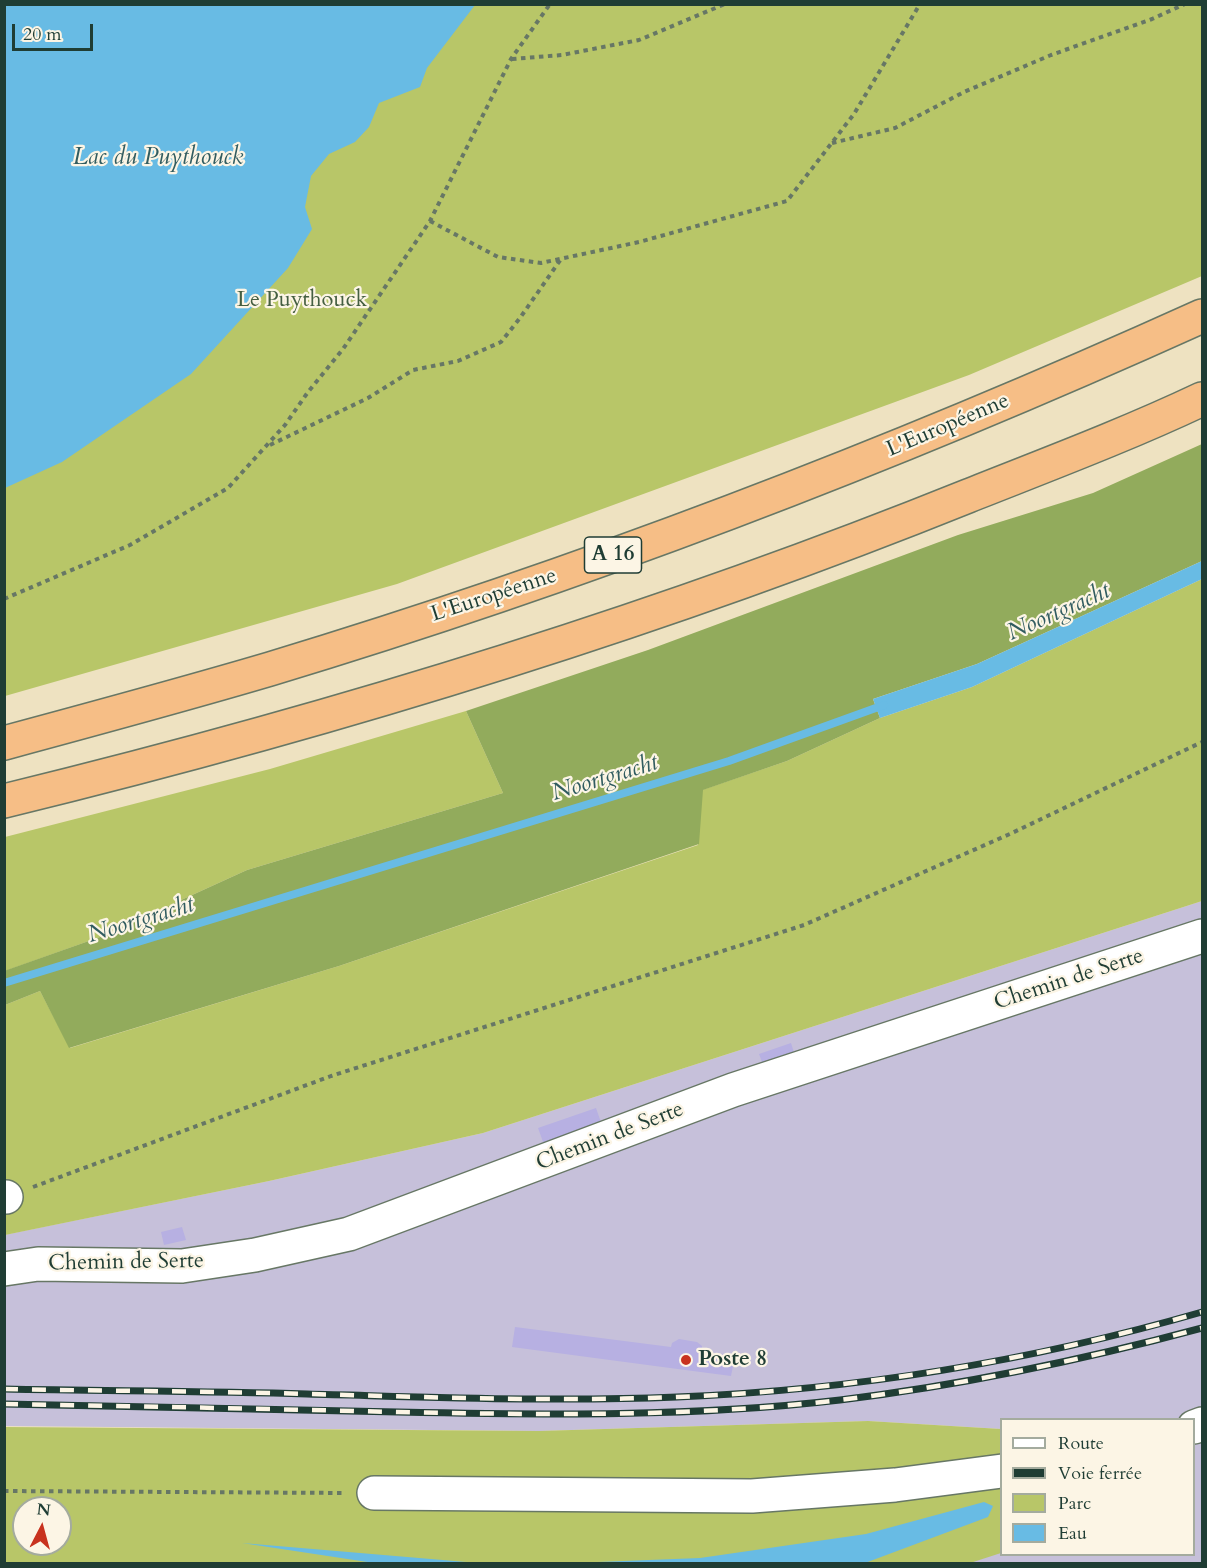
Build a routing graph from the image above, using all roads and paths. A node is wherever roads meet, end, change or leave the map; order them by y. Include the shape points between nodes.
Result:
1 (550, 4) edge
2 (726, 4) edge
3 (920, 4) edge
4 (1185, 4) edge
5 (511, 59) junction
6 (832, 143) junction
7 (430, 221) junction
8 (561, 259) junction
9 (1203, 316) edge
10 (1203, 399) edge
11 (266, 446) junction
12 (4, 599) edge
13 (1203, 742) edge
14 (4, 743) edge
15 (4, 801) edge
16 (1203, 936) edge
17 (5, 1197) edge
18 (4, 1269) edge
19 (1000, 1471) edge
20 (4, 1491) edge
21 (375, 1493) joint

1 - 5 path
2 - 5 path via 639,39 562,55
3 - 6 path via 854,114
4 - 6 path via 964,92 896,128
5 - 7 path
6 - 8 path via 787,201
7 - 8 path via 498,257 542,263
7 - 11 path via 343,349
8 - 11 path via 501,342 458,361 413,370 368,398
9 - 14 highway, L'Européenne / A 16 via 977,414 669,536 284,665
10 - 15 highway via 881,530 686,602 341,711
11 - 12 path via 228,488 130,545
13 - 17 path via 1012,833 804,925 331,1076
16 - 18 street, Chemin de Serte via 733,1090 349,1234 182,1266 38,1264
19 - 21 street via 895,1485 752,1496
20 - 21 path

